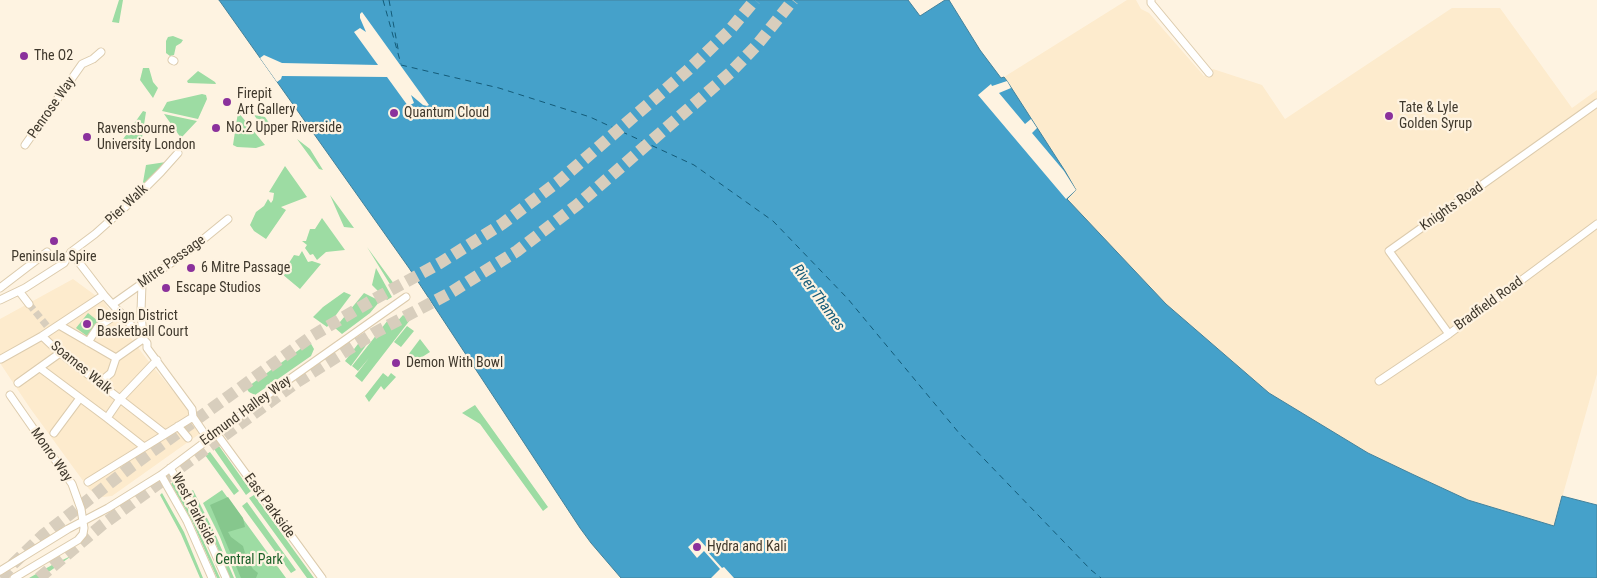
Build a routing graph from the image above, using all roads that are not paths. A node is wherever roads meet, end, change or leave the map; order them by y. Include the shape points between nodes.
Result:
1 (1151, 0) edge
2 (101, 52) dead end
3 (1208, 73) dead end
4 (1597, 103) edge
5 (25, 145) dead end
6 (178, 153) dead end
7 (228, 218) dead end
8 (1597, 224) edge
9 (47, 252) dead end
10 (71, 252) junction
11 (142, 284) junction
12 (0, 288) edge
13 (18, 291) junction
14 (104, 295) junction
15 (406, 297) dead end
16 (0, 300) edge
17 (29, 304) tunnel mouth
18 (113, 304) junction
19 (120, 312) junction
20 (59, 325) junction
21 (1449, 334) junction
22 (42, 336) junction
23 (143, 339) junction
24 (88, 342) junction
25 (60, 353) junction
26 (116, 358) junction
27 (1, 359) edge
28 (157, 360) junction
29 (40, 368) junction
30 (1379, 381) dead end
31 (18, 383) dead end
32 (99, 383) junction
33 (10, 395) dead end
34 (80, 398) junction
35 (120, 399) junction
36 (193, 417) junction
37 (107, 418) junction
38 (178, 426) junction
39 (54, 433) dead end
40 (216, 433) junction
41 (165, 434) junction
42 (188, 438) dead end
43 (208, 439) junction
44 (144, 447) junction
45 (170, 468) junction
46 (160, 474) junction
47 (88, 482) dead end
48 (84, 520) junction
49 (0, 571) edge
50 (14, 578) edge
51 (212, 578) edge
52 (226, 578) edge
53 (322, 578) edge

1 - 3 street
2 - 5 street, Penrose Way via 82,64
4 - 21 street, Knights Road via 1389,251
6 - 10 street, Pier Walk via 132,201
7 - 11 street, Mitre Passage via 196,246
8 - 21 street, Bradfield Road
9 - 12 street
10 - 13 street, Pier Walk via 64,263 51,273
10 - 14 street
11 - 18 street, Mitre Passage
11 - 23 street
13 - 16 street, Pier Walk
13 - 17 street
14 - 18 street
14 - 20 street
15 - 40 street, Edmund Halley Way
18 - 19 street
19 - 23 street
19 - 24 street via 98,327
20 - 22 street via 49,328
20 - 24 street
21 - 30 street, Bradfield Road
22 - 25 street, Soames Walk
22 - 27 street
23 - 26 street
23 - 28 street
24 - 26 street
25 - 29 street
25 - 32 street, Soames Walk
26 - 32 street via 111,373
28 - 35 street, Soames Walk
28 - 36 street via 192,409
29 - 31 street
29 - 34 street
32 - 35 street, Soames Walk
33 - 48 street, Monro Way via 72,484
34 - 37 street
34 - 39 street
35 - 37 street, Soames Walk
35 - 41 street
36 - 38 street
36 - 43 street
37 - 44 street, Soames Walk
38 - 41 street
38 - 42 street
40 - 43 street, Edmund Halley Way
40 - 53 street, East Parkside
41 - 44 street
43 - 45 street, Edmund Halley Way
44 - 47 street
45 - 46 street, Edmund Halley Way
45 - 52 street, West Parkside via 200,519
46 - 48 street, Edmund Halley Way
46 - 51 street, West Parkside via 187,520
48 - 49 street, Edmund Halley Way
48 - 50 street via 83,534 78,540

